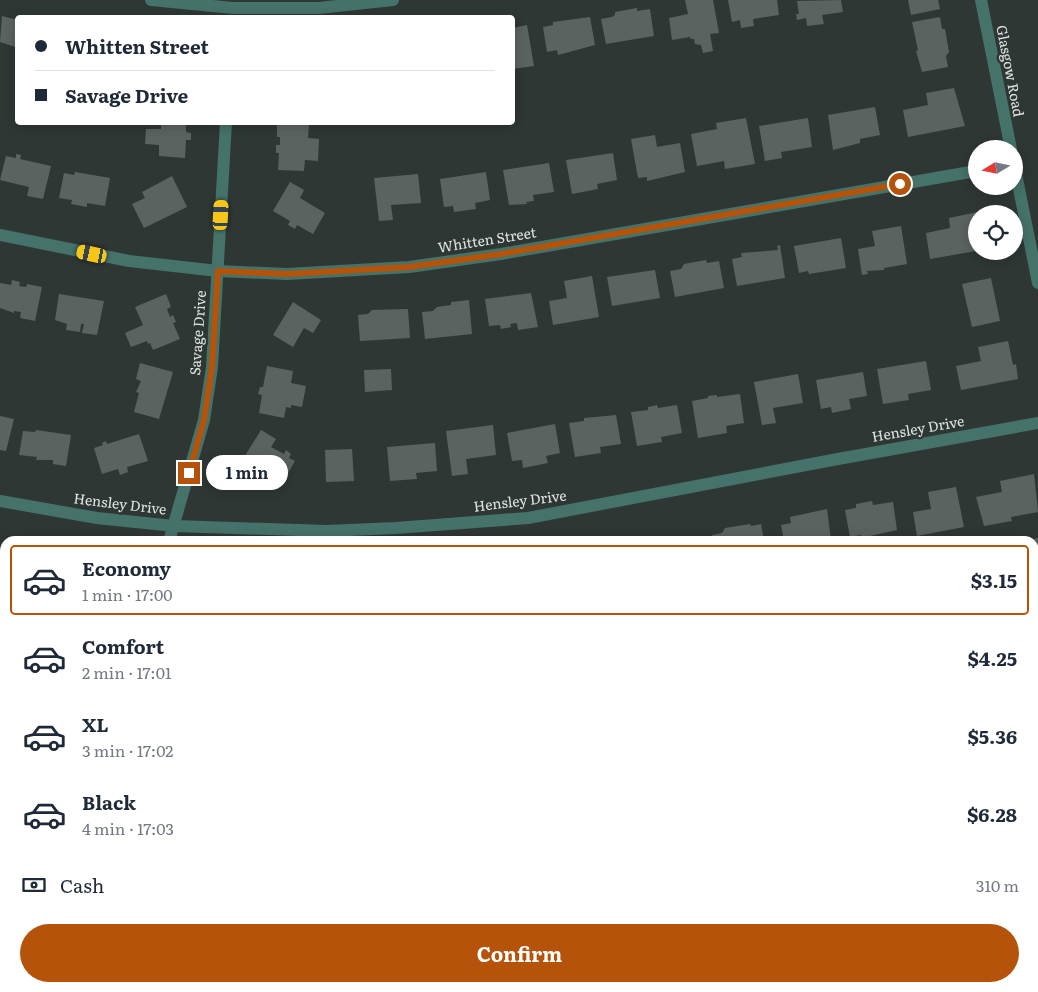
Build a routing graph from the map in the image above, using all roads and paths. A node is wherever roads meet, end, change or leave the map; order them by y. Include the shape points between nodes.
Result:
1 (151, 0) edge
2 (392, 0) edge
3 (981, 0) edge
4 (233, 8) edge
5 (226, 125) edge
6 (1009, 140) edge
7 (968, 172) edge
8 (1020, 195) edge
9 (0, 235) edge
10 (218, 271) junction
11 (1038, 283) edge
12 (1038, 423) edge
13 (0, 501) edge
14 (174, 526) junction
15 (171, 536) edge

1 - 4 street
2 - 4 street via 319,8
3 - 6 street, Glasgow Road
5 - 10 street, Savage Drive
7 - 10 street, Whitten Street via 409,267 287,274
8 - 11 street
9 - 10 street, Whitten Street via 129,261
10 - 14 street, Savage Drive via 212,367 204,420
12 - 14 street, Hensley Drive via 528,518 326,531
13 - 14 street, Hensley Drive via 97,518
14 - 15 street, Savage Drive

